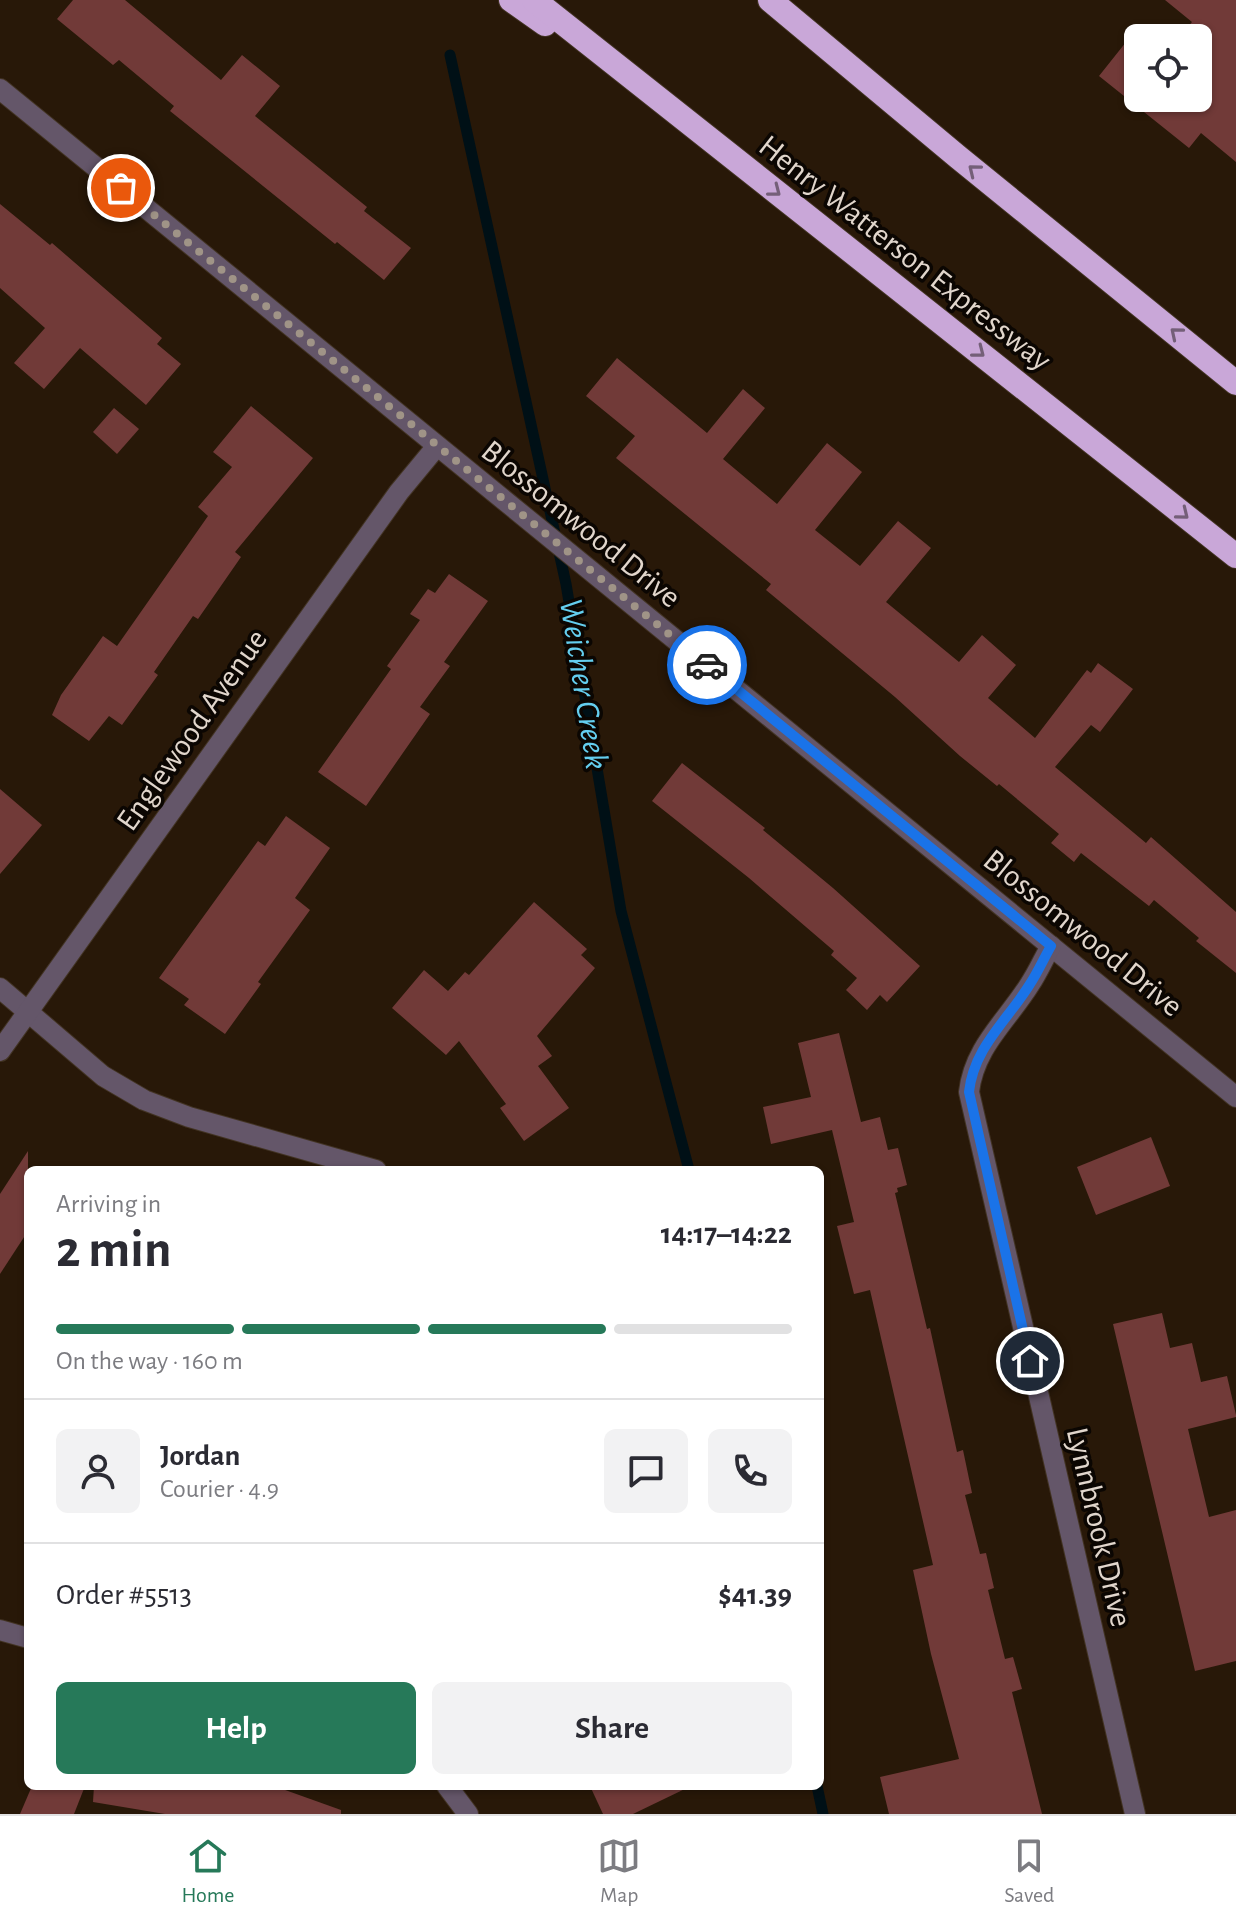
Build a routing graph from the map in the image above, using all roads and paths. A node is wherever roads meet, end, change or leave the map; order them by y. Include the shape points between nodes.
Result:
1 (511, 0) edge
2 (534, 0) edge
3 (770, 0) edge
4 (0, 89) edge
5 (714, 142) junction
6 (1236, 383) edge
7 (437, 446) junction
8 (1236, 556) edge
9 (1051, 946) junction
10 (0, 988) edge
11 (28, 1012) junction
12 (0, 1051) edge
13 (1236, 1097) edge
14 (362, 1166) edge
15 (0, 1630) edge
16 (24, 1637) edge
17 (450, 1790) edge
18 (468, 1814) edge
19 (1135, 1814) edge

1 - 5 highway
2 - 5 highway, Henry Watterson Expressway
6 -> 3 highway
4 - 7 street, Blossomwood Drive
5 -> 8 highway, Henry Watterson Expressway
7 - 9 street, Blossomwood Drive
7 - 11 street, Englewood Avenue
9 - 13 street, Blossomwood Drive
9 - 19 street, Lynnbrook Drive via 978,1056 969,1092
10 - 11 street
11 - 12 street, Englewood Avenue
11 - 14 street via 103,1076 144,1100
15 - 16 street
17 - 18 street

